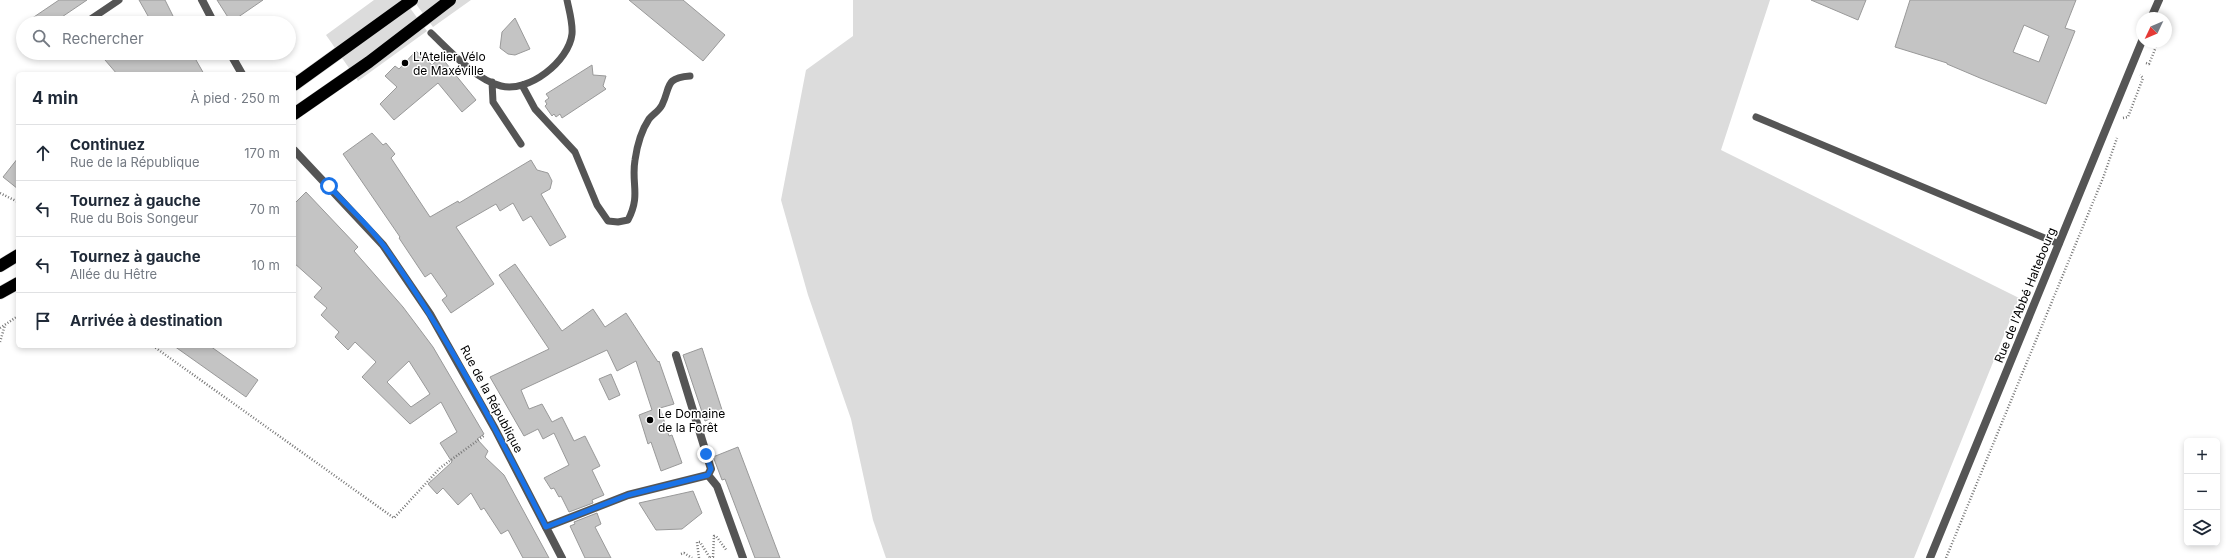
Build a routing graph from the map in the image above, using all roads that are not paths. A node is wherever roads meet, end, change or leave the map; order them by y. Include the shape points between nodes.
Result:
1 (119, 0) edge
2 (202, 0) edge
3 (412, 0) edge
4 (450, 0) edge
5 (567, 0) edge
6 (2159, 0) edge
7 (2154, 12) edge
8 (95, 16) edge
9 (210, 16) edge
10 (431, 32) dead end
11 (2139, 48) edge
12 (234, 60) edge
13 (241, 72) edge
14 (690, 76) dead end
15 (492, 82) junction
16 (296, 84) edge
17 (522, 84) junction
18 (296, 113) edge
19 (1756, 117) dead end
20 (520, 144) dead end
21 (296, 152) edge
22 (2059, 244) junction
23 (16, 257) edge
24 (0, 266) edge
25 (16, 284) edge
26 (0, 293) edge
27 (676, 355) dead end
28 (708, 475) junction
29 (546, 527) junction
30 (562, 558) edge
31 (743, 558) edge
32 (1930, 558) edge

1 - 8 lane
2 - 9 street
3 - 16 highway
4 - 18 highway via 370,62
5 - 17 lane via 572,34 565,51 542,76
6 - 7 street
10 - 15 lane via 462,62
11 - 22 street, Rue de l'Abbé Haltebourg
12 - 13 street
14 - 17 lane via 677,77 669,84 662,106 640,136 634,161 636,204 628,220 618,222 608,220 597,206 575,152 535,109
15 - 17 lane via 502,86
15 - 20 lane via 493,102
19 - 22 lane
21 - 29 street, Rue de la République via 383,245 426,308 452,350
22 - 32 street, Rue de l'Abbé Haltebourg
23 - 24 highway
25 - 26 highway
27 - 28 street via 711,469
28 - 29 street via 628,495
28 - 31 street via 717,486
29 - 30 street, Rue de la République

